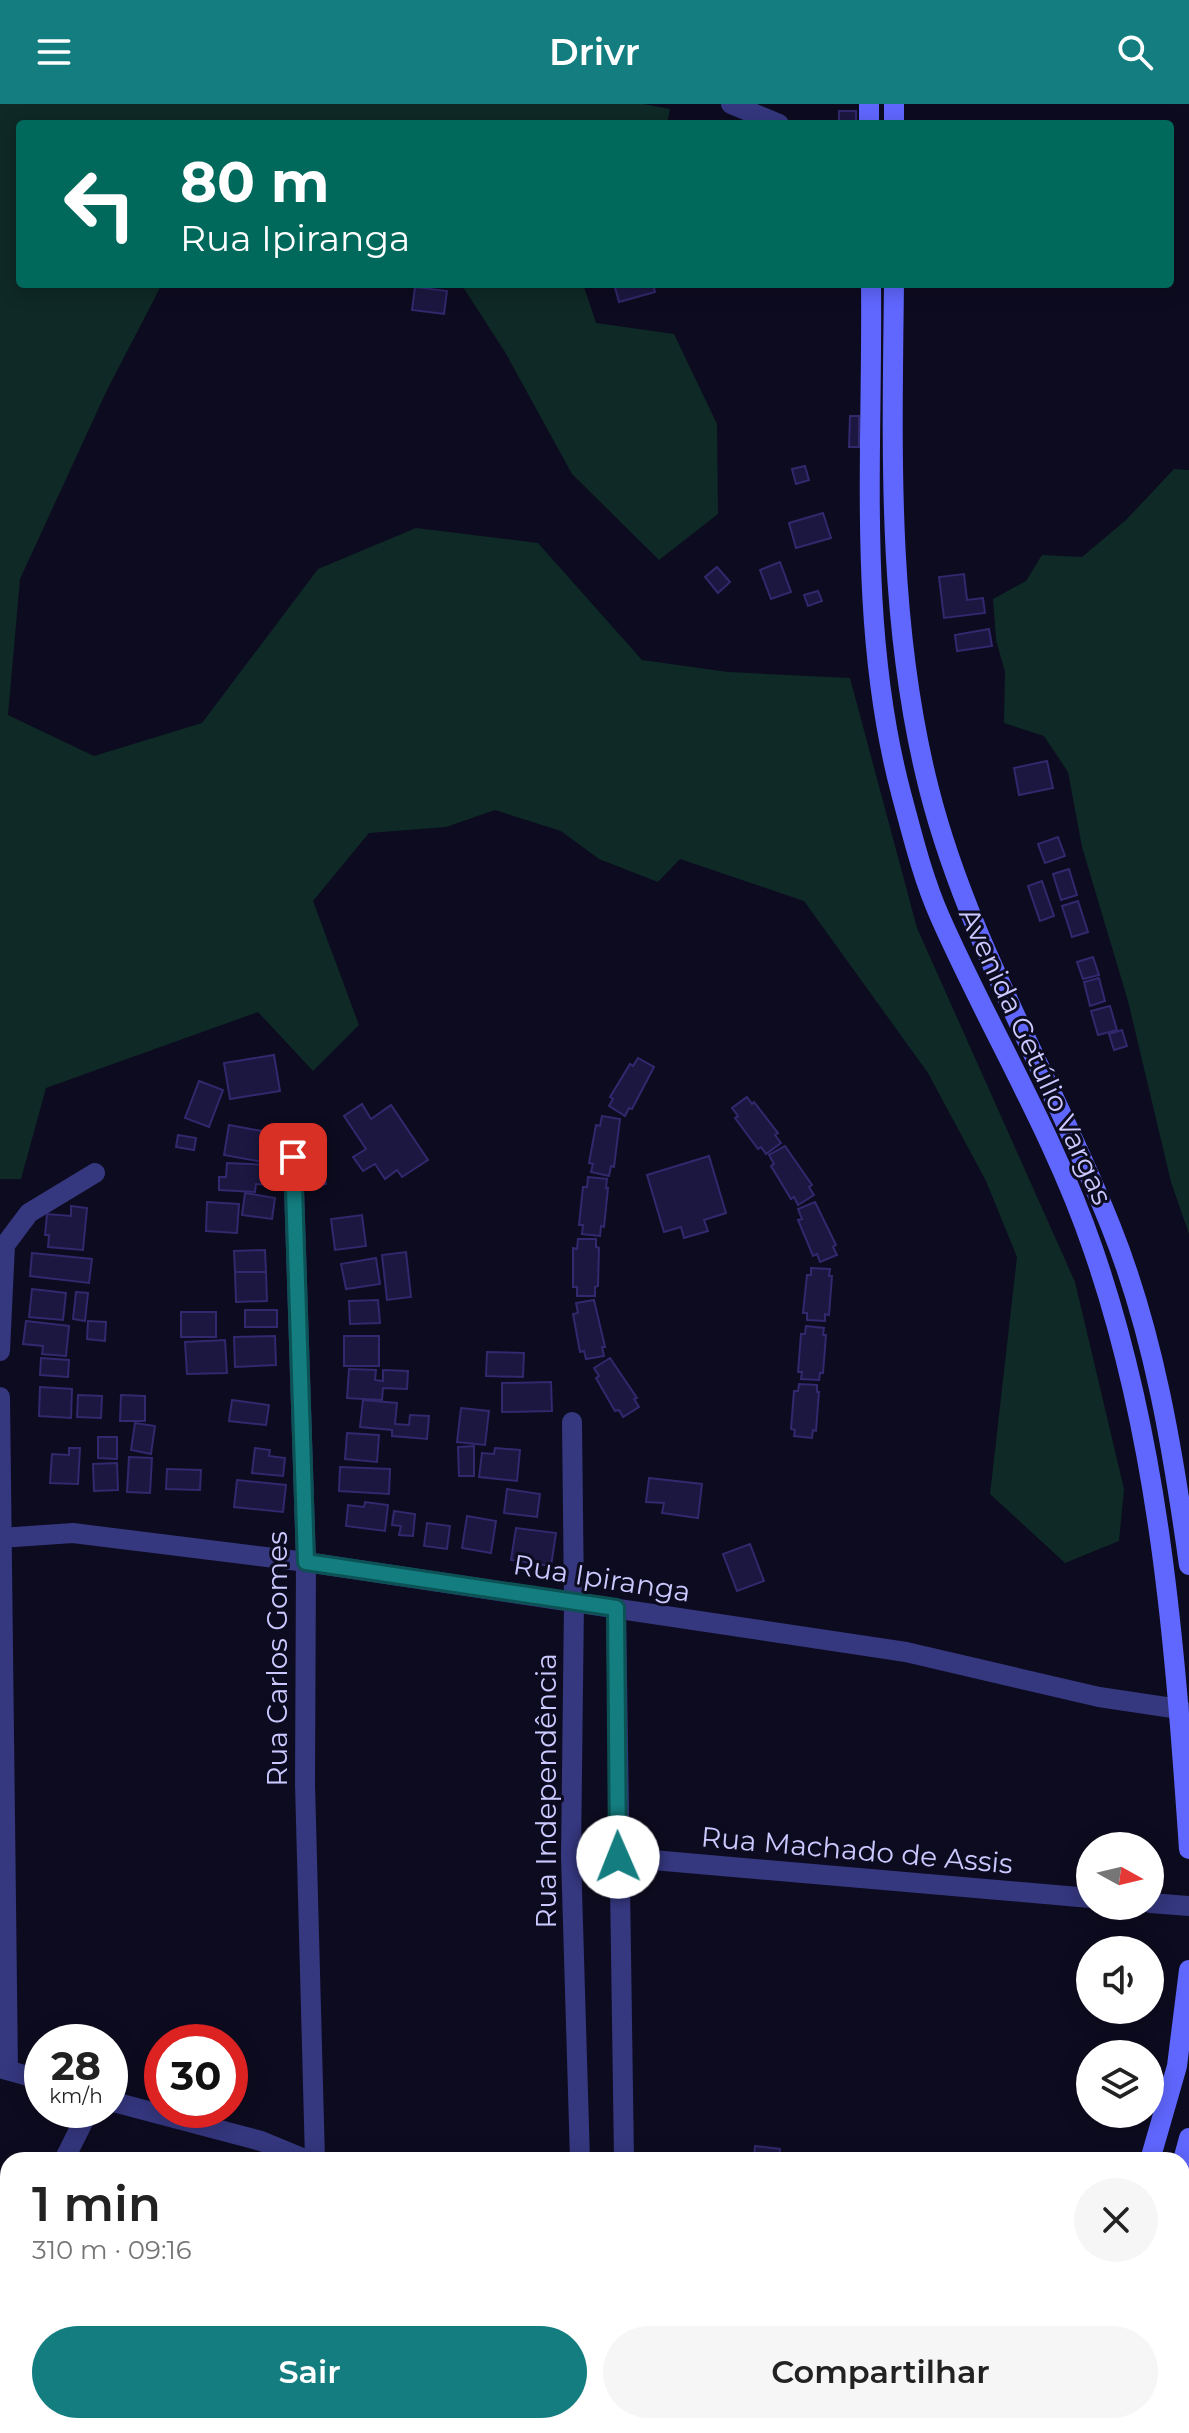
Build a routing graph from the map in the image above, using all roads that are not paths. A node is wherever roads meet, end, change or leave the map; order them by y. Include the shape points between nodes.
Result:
1 (731, 104) edge
2 (769, 120) edge
3 (871, 288) edge
4 (894, 288) edge
5 (293, 1157) dead end
6 (95, 1173) dead end
7 (0, 1351) edge
8 (0, 1397) edge
9 (572, 1422) dead end
10 (0, 1538) edge
11 (306, 1562) junction
12 (1189, 1565) edge
13 (574, 1602) junction
14 (616, 1608) junction
15 (1184, 1712) edge
16 (1189, 1849) edge
17 (571, 1856) junction
18 (618, 1857) junction
19 (1076, 1897) edge
20 (1164, 1904) edge
21 (1189, 1906) edge
22 (1189, 1970) edge
23 (4, 2069) edge
24 (24, 2075) edge
25 (128, 2106) edge
26 (80, 2128) edge
27 (68, 2152) edge
28 (288, 2152) edge
29 (315, 2152) edge
30 (580, 2152) edge
31 (624, 2152) edge
32 (1152, 2152) edge

1 - 2 street
3 - 15 main road, Avenida Getúlio Vargas via 870,575 877,676 901,791 938,912 1058,1166 1092,1244 1115,1316 1160,1534
4 - 12 main road, Avenida Getúlio Vargas via 897,577 905,675 929,791 972,919 1112,1227 1146,1336 1174,1460
5 - 11 street, Rua Carlos Gomes
6 - 7 street via 29,1213 5,1245
8 - 10 street
9 - 13 street, Rua Independência
10 - 11 street, Rua Ipiranga via 73,1533
10 - 23 street via 8,1923
11 - 13 street, Rua Ipiranga
11 - 29 street, Rua Carlos Gomes via 305,1784
13 - 14 street, Rua Ipiranga
13 - 17 street, Rua Independência
14 - 15 street, Rua Ipiranga via 906,1652
14 - 18 street
15 - 16 main road, Avenida Getúlio Vargas
17 - 18 street, Rua Machado de Assis
17 - 30 street, Rua Independência
18 - 19 street, Rua Machado de Assis
18 - 31 street
20 - 21 street
22 - 32 main road via 1177,2066
23 - 24 street
25 - 28 street
26 - 27 street

